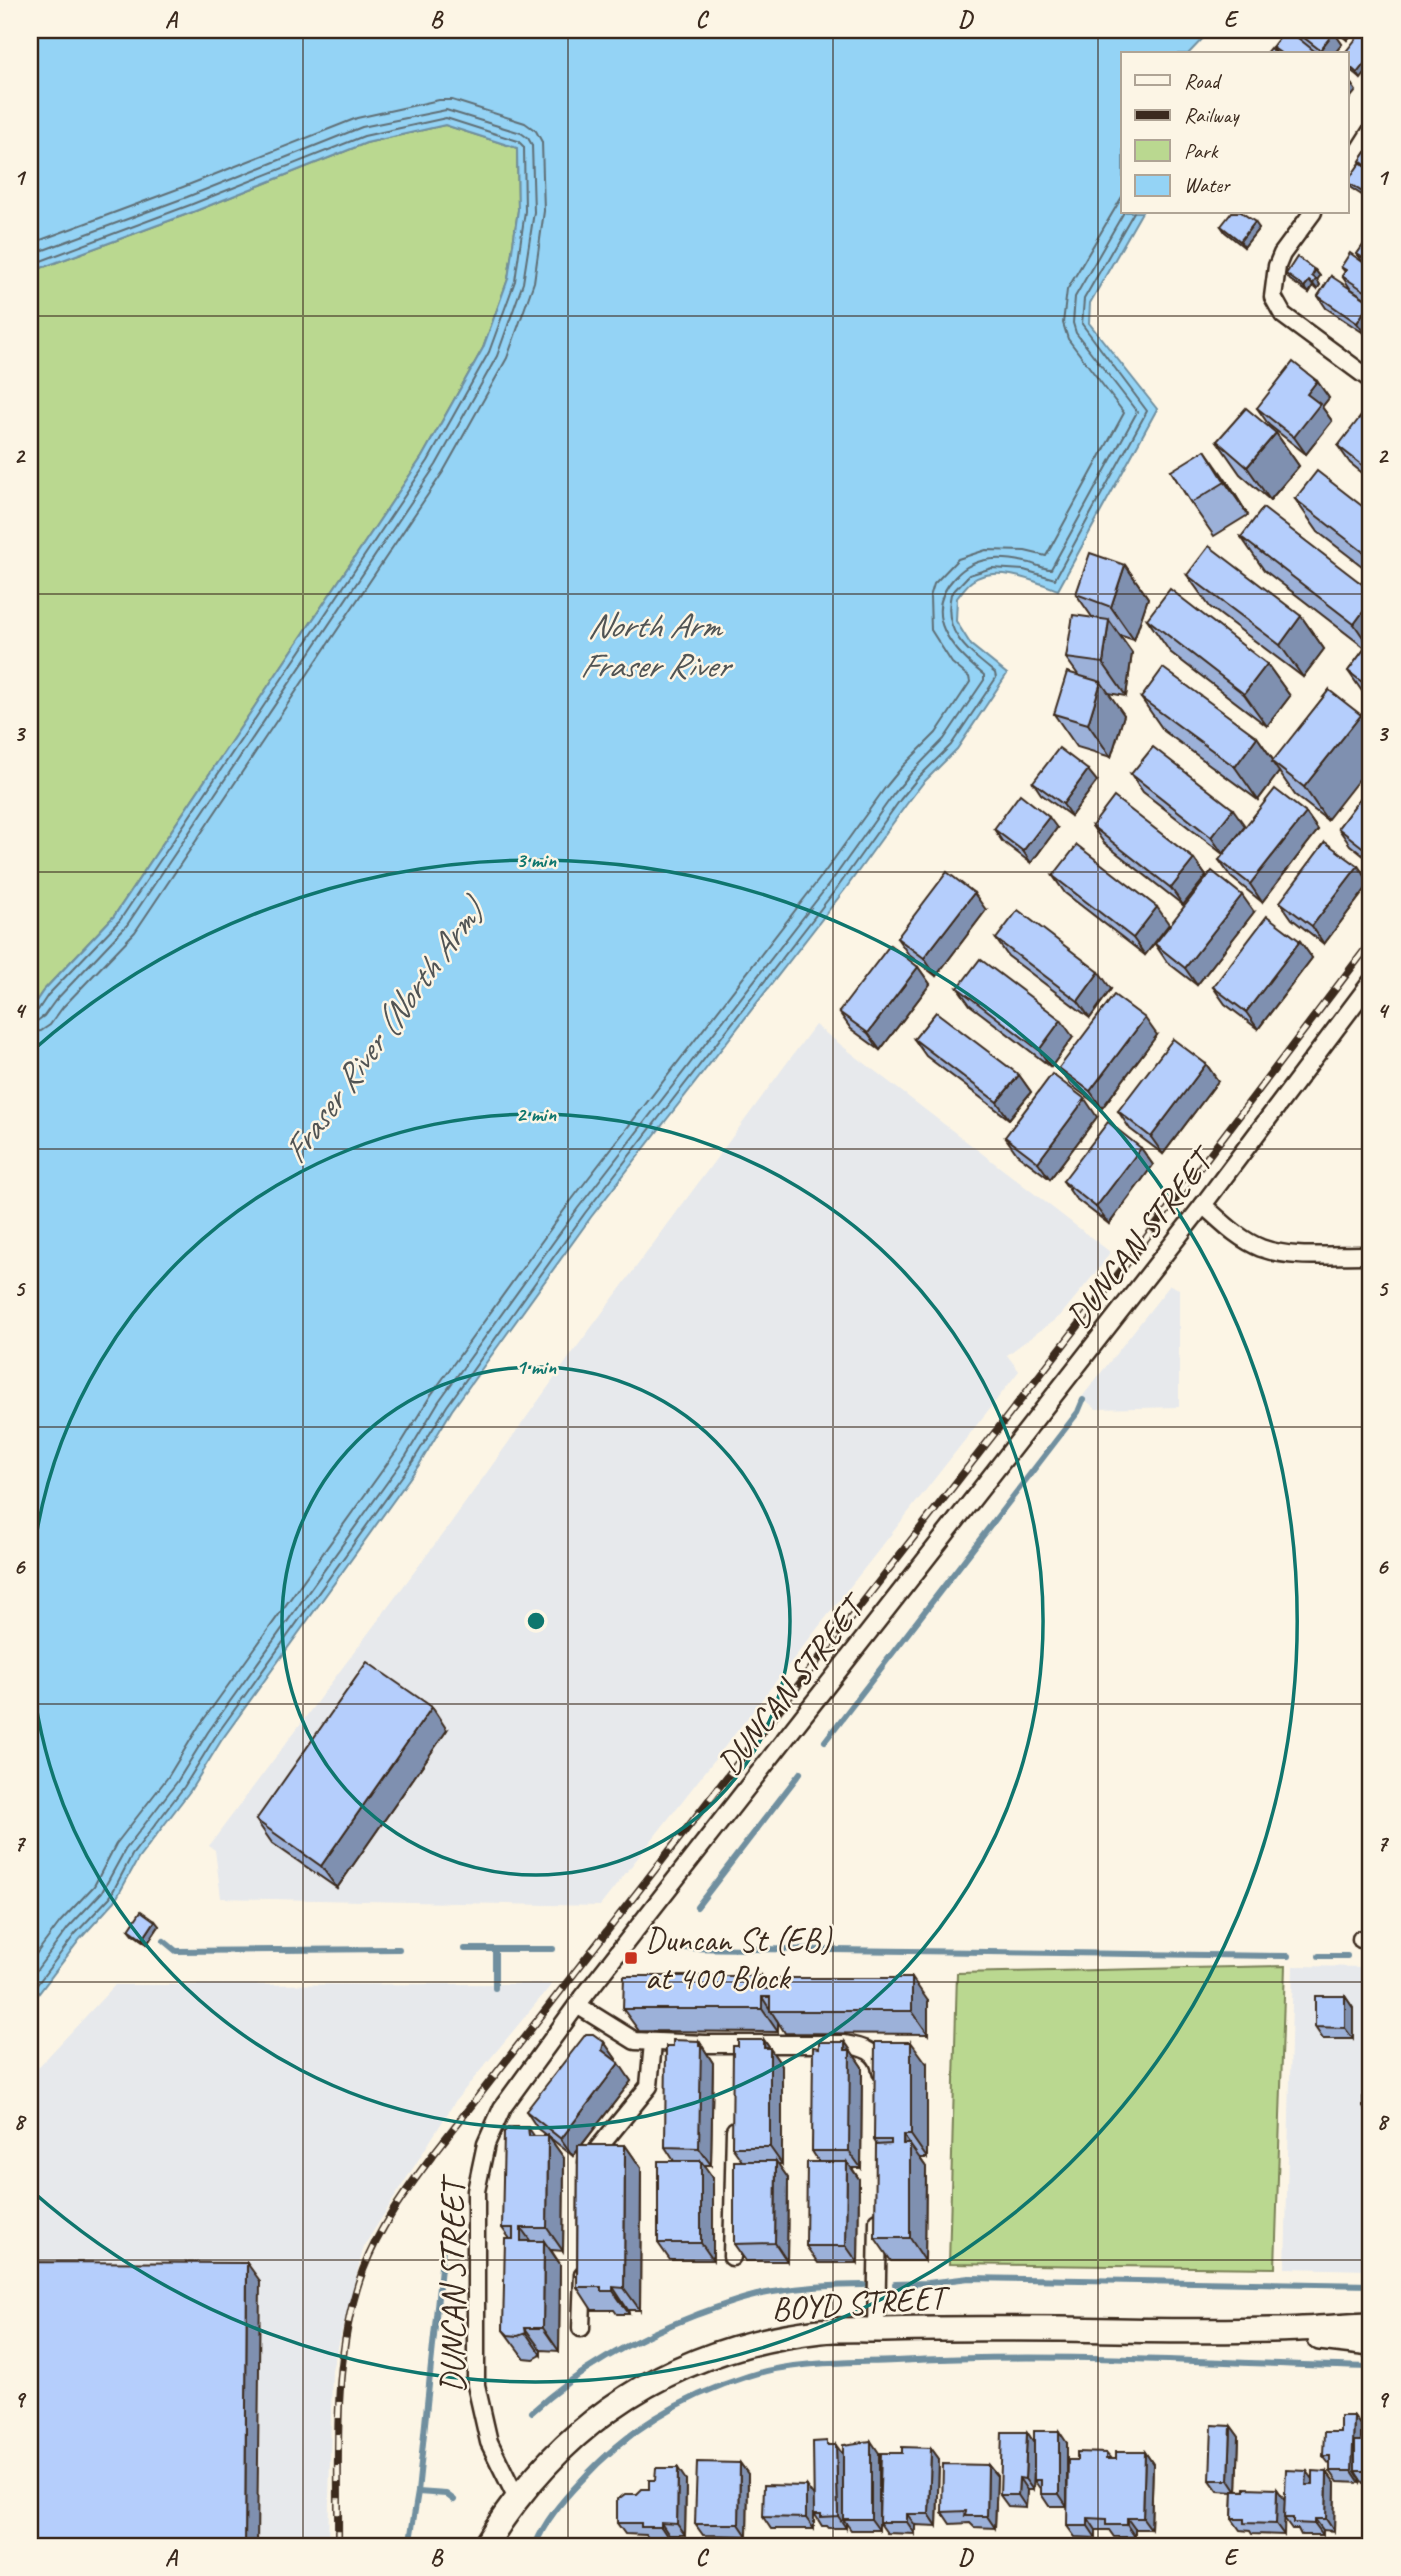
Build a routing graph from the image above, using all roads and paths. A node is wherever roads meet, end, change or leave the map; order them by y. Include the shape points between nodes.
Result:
1 (1371, 131) edge
2 (1348, 167) edge
3 (1312, 214) edge
4 (1371, 380) edge
5 (1371, 982) edge
6 (1203, 1205) junction
7 (1371, 1255) edge
8 (578, 2005) junction
9 (653, 2043) junction
10 (881, 2093) edge
11 (735, 2111) edge
12 (584, 2179) edge
13 (879, 2204) edge
14 (732, 2257) edge
15 (583, 2260) edge
16 (1371, 2325) edge
17 (582, 2328) dead end
18 (876, 2330) junction
19 (1272, 2330) junction
20 (1371, 2344) edge
21 (517, 2499) junction
22 (485, 2546) edge

1 - 2 street
3 - 4 street via 1282,254 1273,297 1283,315
5 - 6 street, DUNCAN STREET
6 - 7 street via 1261,1248 1293,1254
6 - 8 street, DUNCAN STREET
8 - 9 street via 635,2041
8 - 21 street, DUNCAN STREET via 502,2108 486,2144 476,2191 476,2385 489,2442
9 - 10 street via 736,2051 844,2044 862,2047 880,2063
9 - 12 street via 649,2086 585,2165
11 - 14 street
13 - 18 street
15 - 17 street
16 - 19 main road, BOYD STREET
18 - 19 main road, BOYD STREET
18 - 21 main road, BOYD STREET via 767,2339 712,2355 662,2377 578,2432
19 - 20 main road, BOYD STREET
21 - 22 main road, BOYD STREET

